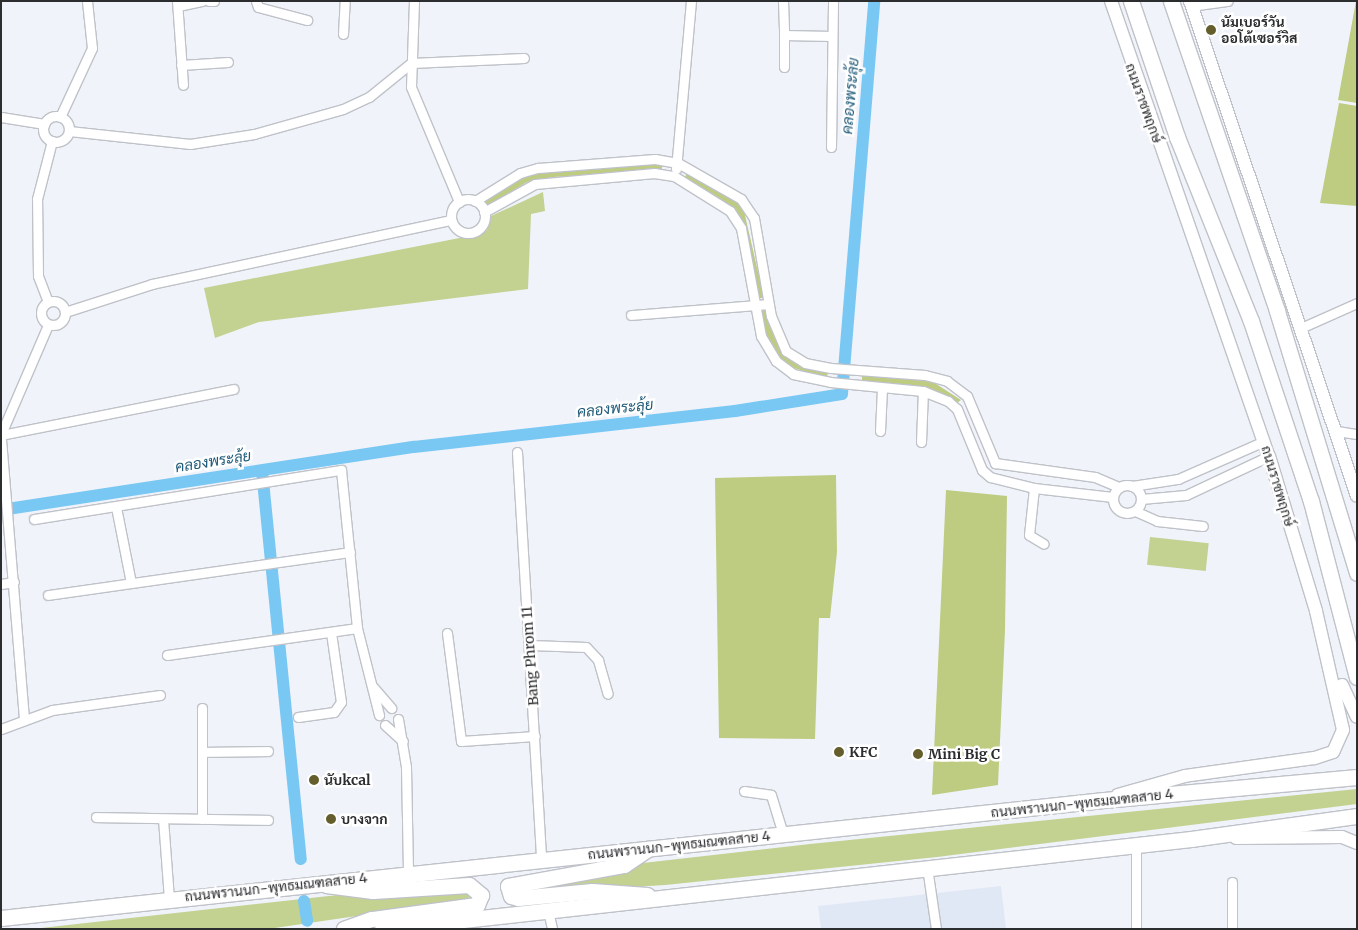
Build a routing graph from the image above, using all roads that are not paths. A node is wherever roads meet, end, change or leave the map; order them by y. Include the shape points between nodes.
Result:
1 (87, 1) edge
2 (202, 1) edge
3 (209, 1) edge
4 (214, 1) edge
5 (256, 1) edge
6 (345, 1) edge
7 (414, 1) edge
8 (691, 1) edge
9 (783, 1) edge
10 (833, 1) edge
11 (1111, 1) edge
12 (1120, 1) edge
13 (1131, 1) edge
14 (1171, 1) edge
15 (1228, 1) edge
16 (178, 4) edge
17 (1190, 4) edge
18 (307, 20) dead end
19 (343, 34) dead end
20 (784, 35) junction
21 (832, 36) junction
22 (524, 58) dead end
23 (228, 62) dead end
24 (411, 63) junction
25 (182, 65) junction
26 (784, 68) dead end
27 (1157, 83) junction
28 (182, 85) dead end
29 (1, 117) edge
30 (60, 117) junction
31 (44, 124) junction
32 (69, 131) junction
33 (52, 141) junction
34 (831, 147) dead end
35 (678, 163) junction
36 (674, 176) junction
37 (475, 201) junction
38 (459, 202) junction
39 (484, 212) junction
40 (451, 220) junction
41 (48, 302) junction
42 (1357, 303) edge
43 (754, 304) junction
44 (768, 304) junction
45 (65, 312) junction
46 (631, 316) dead end
47 (48, 325) junction
48 (1303, 327) junction
49 (833, 368) junction
50 (856, 369) junction
51 (833, 383) junction
52 (854, 384) junction
53 (882, 388) junction
54 (233, 389) dead end
55 (923, 391) junction
56 (880, 431) dead end
57 (1337, 431) junction
58 (1357, 434) edge
59 (1, 435) edge
60 (1, 439) edge
61 (1264, 441) junction
62 (921, 442) dead end
63 (517, 452) dead end
64 (1269, 456) junction
65 (1017, 468) junction
66 (1017, 484) junction
67 (1132, 486) junction
68 (1119, 487) junction
69 (1034, 488) junction
70 (1357, 496) edge
71 (1112, 497) junction
72 (1141, 499) junction
73 (116, 507) junction
74 (1135, 511) junction
75 (34, 519) dead end
76 (1203, 526) dead end
77 (1044, 544) dead end
78 (350, 552) junction
79 (1357, 573) edge
80 (14, 582) junction
81 (132, 583) junction
82 (1, 584) edge
83 (48, 595) dead end
84 (1316, 610) junction
85 (357, 628) junction
86 (331, 633) junction
87 (447, 633) dead end
88 (530, 645) junction
89 (167, 655) dead end
90 (1357, 677) edge
91 (373, 687) junction
92 (608, 694) dead end
93 (160, 695) dead end
94 (202, 708) dead end
95 (391, 708) dead end
96 (380, 715) dead end
97 (298, 717) dead end
98 (1357, 717) edge
99 (24, 719) junction
100 (398, 720) dead end
101 (385, 725) dead end
102 (1, 729) edge
103 (535, 736) junction
104 (403, 741) junction
105 (268, 751) dead end
106 (202, 752) junction
107 (1357, 777) edge
108 (744, 792) dead end
109 (1104, 800) junction
110 (1357, 816) edge
111 (96, 818) dead end
112 (163, 819) junction
113 (202, 819) junction
114 (268, 820) dead end
115 (783, 834) junction
116 (1191, 839) junction
117 (1357, 843) edge
118 (1136, 845) junction
119 (648, 849) junction
120 (541, 860) junction
121 (927, 867) junction
122 (408, 873) junction
123 (315, 882) junction
124 (1232, 882) dead end
125 (169, 898) junction
126 (658, 898) junction
127 (548, 911) junction
128 (1, 918) edge
129 (344, 929) edge
130 (382, 929) edge
131 (552, 929) edge
132 (936, 929) edge
133 (1136, 929) edge
134 (1232, 929) edge

1 - 30 street via 92,48
2 - 16 street
3 - 4 street
5 - 18 street via 258,7
6 - 19 street
7 - 24 street
8 - 35 street
9 - 20 street
10 - 21 street
11 - 61 main road, ถนนราชพฤกษ์
12 - 27 main road
13 - 27 main road, ถนนราชพฤกษ์
14 - 79 main road via 1336,498
15 - 17 street
16 - 25 street
17 - 48 main road
20 - 21 street
20 - 26 street
21 - 34 street
22 - 24 street
23 - 25 street
24 - 32 street via 369,97 343,109 254,134 190,144
24 - 38 street via 410,87
25 - 28 street
27 - 90 main road, ถนนราชพฤกษ์ via 1251,321 1310,500
29 - 31 street
30 - 31 street
30 - 32 street
31 - 33 street via 45,136
32 - 33 street via 63,140
33 - 41 street via 37,199 38,276
35 - 36 street
35 - 37 street via 655,159 538,168 520,173
35 - 44 street via 741,199 754,218
36 - 39 street via 654,173 535,184
36 - 43 street via 730,211 748,252
37 - 38 street
37 - 39 street
38 - 40 street
39 - 40 street via 482,224 473,232 460,231
40 - 45 street via 152,284
41 - 45 street via 58,302
41 - 47 street via 40,312
42 - 48 street
43 - 44 street
43 - 46 street
43 - 51 street via 761,336 776,362 793,374
44 - 49 street via 786,351 806,363
45 - 47 street via 60,323
47 - 59 street
48 - 57 main road
49 - 50 street
49 - 51 street
50 - 52 street
50 - 65 street via 947,381 967,396 990,458 1004,467
51 - 52 street
52 - 53 street
53 - 55 street
53 - 56 street
54 - 59 street
55 - 62 street
55 - 66 street via 957,409 982,470 1001,482
57 - 58 street
57 - 70 main road
60 - 80 street
61 - 64 main road, ถนนราชพฤกษ์
61 - 67 street via 1178,480
63 - 88 street, Bang Phrom 11
64 - 72 street via 1186,495
64 - 84 main road, ถนนราชพฤกษ์
65 - 66 street
65 - 68 street via 1095,477
66 - 69 street
67 - 68 street
67 - 72 street
68 - 71 street
69 - 71 street
69 - 77 street via 1029,535
71 - 74 street via 1117,510
72 - 74 street
73 - 75 street
73 - 78 street via 341,470
73 - 81 street
74 - 76 street via 1157,521
78 - 81 street
78 - 85 street
80 - 82 street
80 - 99 street
81 - 83 street
84 - 98 main road
84 - 109 main road, ถนนราชพฤกษ์ via 1343,730 1333,752 1169,779
85 - 86 street
85 - 91 street
86 - 89 street
86 - 97 street via 341,702 334,712
87 - 103 street via 461,741
88 - 92 street via 586,647 598,660
88 - 103 street, Bang Phrom 11
91 - 95 street
91 - 96 street
93 - 99 street via 52,710
94 - 106 street
99 - 102 street
100 - 104 street
101 - 104 street
103 - 120 street, Bang Phrom 11
104 - 122 street
105 - 106 street
106 - 113 street
107 - 109 main road, ถนนพรานนก-พุทธมณฑลสาย 4
108 - 115 street via 771,795
109 - 115 main road, ถนนพรานนก-พุทธมณฑลสาย 4
110 - 116 main road
111 - 112 street
112 - 113 street
112 - 125 street
113 - 114 street
115 - 119 main road, ถนนพรานนก-พุทธมณฑลสาย 4
116 - 117 main road via 1342,837
116 - 118 main road
118 - 121 main road
118 - 133 street
119 - 120 main road, ถนนพรานนก-พุทธมณฑลสาย 4
119 - 126 main road via 624,865 511,882 508,892 518,898 618,891
120 - 122 main road, ถนนพรานนก-พุทธมณฑลสาย 4
121 - 126 main road
121 - 132 street
122 - 123 main road, ถนนพรานนก-พุทธมณฑลสาย 4
123 - 125 main road, ถนนพรานนก-พุทธมณฑลสาย 4
123 - 129 main road via 349,891 469,885 481,895 476,904 469,906 371,919
124 - 134 street
125 - 128 main road, ถนนพรานนก-พุทธมณฑลสาย 4
126 - 127 main road
127 - 130 main road
127 - 131 street

